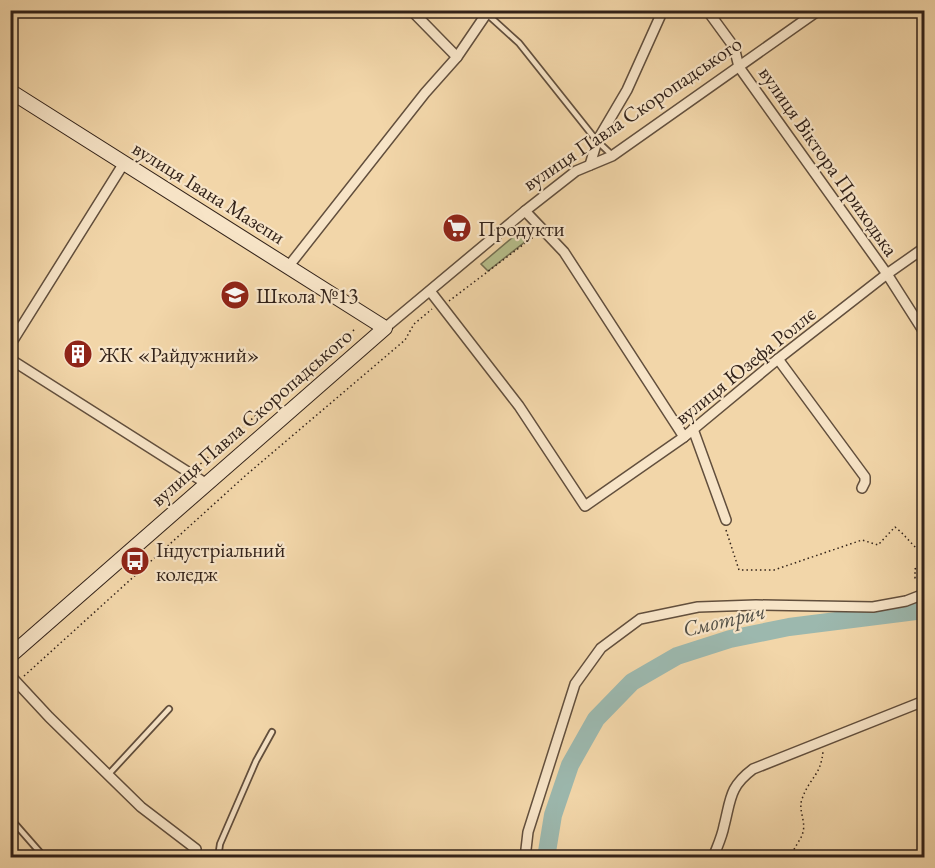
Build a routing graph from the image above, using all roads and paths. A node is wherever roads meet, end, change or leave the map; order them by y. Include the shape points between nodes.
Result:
1 (411, 10) edge
2 (663, 10) edge
3 (707, 10) edge
4 (819, 10) edge
5 (488, 12) edge
6 (457, 57) junction
7 (739, 67) junction
8 (10, 91) edge
9 (597, 141) junction
10 (612, 156) junction
11 (124, 163) junction
12 (590, 165) junction
13 (525, 211) junction
14 (543, 229) junction
15 (924, 248) edge
16 (288, 267) junction
17 (887, 274) junction
18 (430, 291) junction
19 (439, 303) junction
20 (385, 328) junction
21 (355, 329) dead end
22 (924, 332) edge
23 (10, 345) edge
24 (10, 359) edge
25 (778, 359) junction
26 (693, 429) junction
27 (684, 437) junction
28 (196, 467) dead end
29 (207, 484) junction
30 (862, 488) dead end
31 (726, 520) joint
32 (924, 549) edge
33 (924, 564) edge
34 (924, 573) edge
35 (924, 594) edge
36 (10, 656) edge
37 (10, 675) edge
38 (17, 683) junction
39 (924, 701) edge
40 (169, 709) dead end
41 (272, 732) dead end
42 (822, 741) junction
43 (108, 775) junction
44 (10, 818) edge
45 (196, 849) dead end
46 (45, 858) edge
47 (218, 858) edge
48 (525, 858) edge
49 (714, 858) edge
50 (791, 858) edge

1 - 6 street
2 - 9 street via 627,90
3 - 7 street, вулиця Віктора Приходька via 734,46
4 - 7 street, вулиця Павла Скоропадського
5 - 6 street
5 - 9 lane via 519,43
6 - 16 street
7 - 10 street, вулиця Павла Скоропадського
7 - 17 street, вулиця Віктора Приходька
8 - 11 street, вулиця Івана Мазепи
9 - 10 lane
9 - 12 street
10 - 12 street, вулиця Павла Скоропадського
11 - 16 street, вулиця Івана Мазепи
11 - 23 street
12 - 13 street, вулиця Павла Скоропадського via 576,171
13 - 14 street
13 - 18 street, вулиця Павла Скоропадського
14 - 19 path via 444,304
14 - 27 street via 564,252
15 - 17 street, вулиця Юзефа Роллє
16 - 20 street, вулиця Івана Мазепи
17 - 22 street, вулиця Віктора Приходька
17 - 25 street, вулиця Юзефа Роллє
18 - 19 street
18 - 20 street, вулиця Павла Скоропадського
19 - 27 street, вулиця Юзефа Роллє via 519,406 585,506
19 - 38 path via 414,324 405,340 245,476
20 - 29 street, вулиця Павла Скоропадського
21 - 28 path
24 - 29 street
25 - 26 street, вулиця Юзефа Роллє
25 - 30 street via 865,477
26 - 27 street, вулиця Юзефа Роллє
26 - 31 street
29 - 36 street, вулиця Павла Скоропадського
31 - 32 path via 739,570 774,570 862,540 878,545 895,527 917,549
33 - 34 path via 915,569 915,578
35 - 48 street via 873,607 756,605 698,608 640,619 602,648 575,684 528,832
37 - 38 street
38 - 43 street
39 - 42 street
40 - 43 lane
41 - 47 lane via 220,844
42 - 49 street via 767,762 742,777 731,793
42 - 50 path via 820,768 801,804 804,829
43 - 45 street via 141,807
44 - 46 lane

